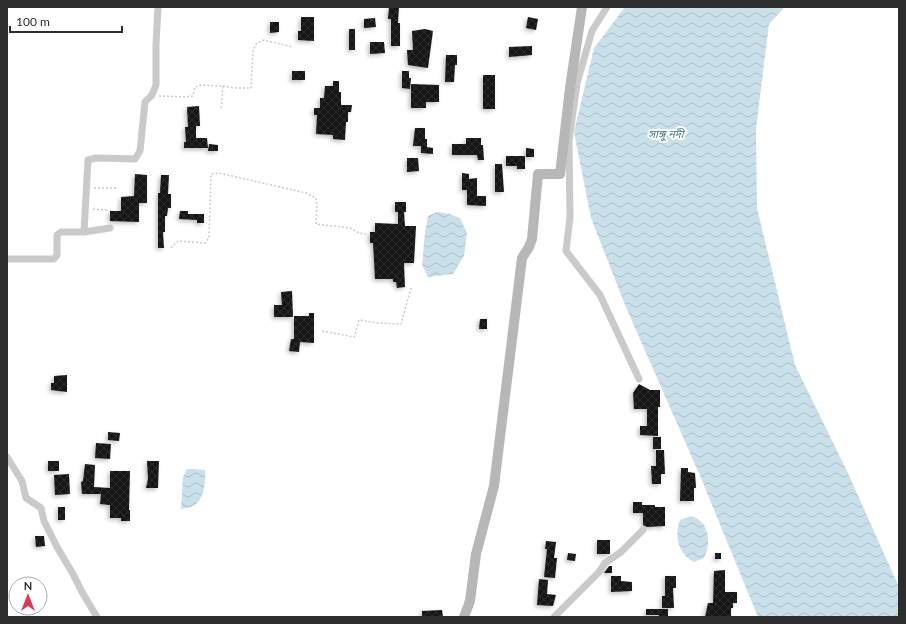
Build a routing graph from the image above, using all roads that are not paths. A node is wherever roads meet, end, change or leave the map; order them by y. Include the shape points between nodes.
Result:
1 (158, 7) edge
2 (582, 7) edge
3 (607, 7) edge
4 (110, 228) dead end
5 (84, 232) junction
6 (7, 259) edge
7 (639, 379) dead end
8 (7, 457) edge
9 (643, 530) dead end
10 (97, 617) edge
11 (464, 617) edge
12 (554, 617) edge

1 - 5 street via 156,85 152,96 145,102 140,150 135,159 88,160
2 - 11 main road via 560,174 538,174 532,239 522,258 494,486 476,554 470,601
3 - 7 street via 592,31 577,83 569,141 570,217 566,251 600,295
4 - 5 street
5 - 6 street via 62,232 57,235 57,255 54,259
8 - 10 street via 22,481 26,498 40,508 57,547
9 - 12 street via 606,563

